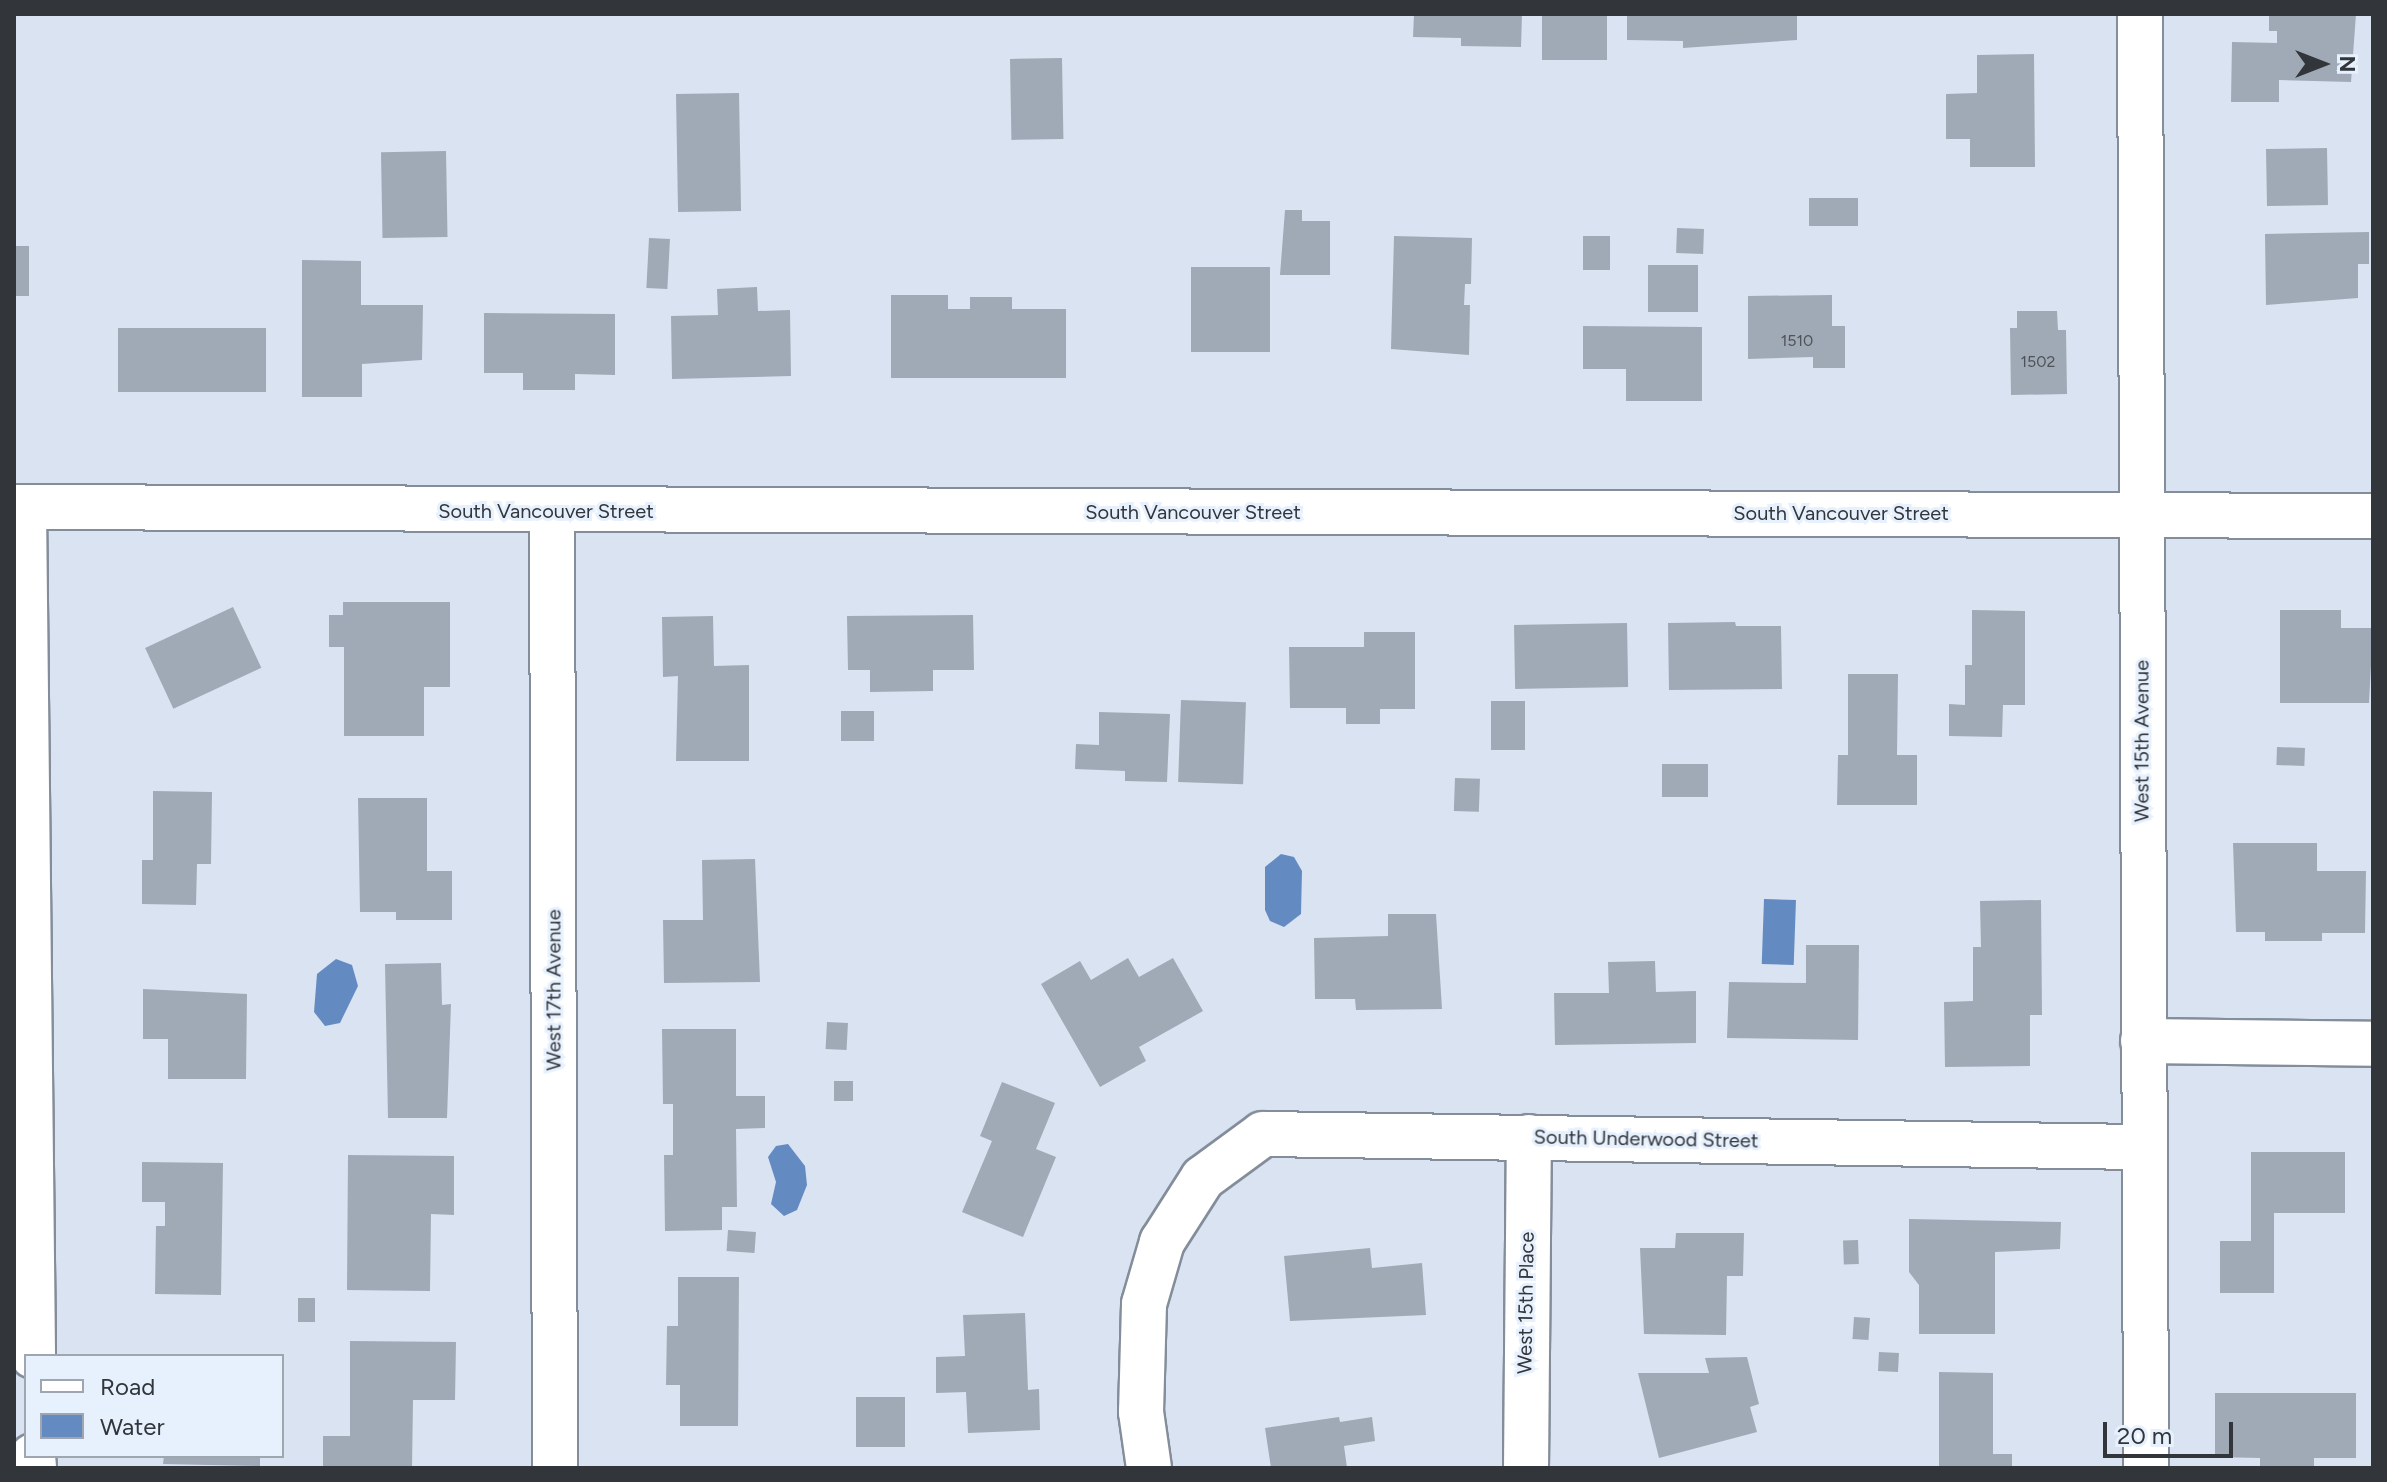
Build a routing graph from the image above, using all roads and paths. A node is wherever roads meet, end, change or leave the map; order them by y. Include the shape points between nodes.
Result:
1 (2140, 14) edge
2 (19, 507) edge
3 (552, 511) junction
4 (2140, 514) junction
5 (2373, 516) edge
6 (2143, 1041) junction
7 (2373, 1044) edge
8 (1529, 1137) junction
9 (2144, 1147) junction
10 (33, 1354) edge
11 (555, 1468) edge
12 (1149, 1468) edge
13 (1526, 1468) edge
14 (2146, 1468) edge

1 - 4 street, West 15th Avenue
2 - 3 street, South Vancouver Street
2 - 10 street
3 - 4 street, South Vancouver Street
3 - 11 street, West 17th Avenue
4 - 5 street, South Vancouver Street
4 - 6 street, West 15th Avenue
6 - 7 street
6 - 9 street, West 15th Avenue
8 - 9 street, South Underwood Street
8 - 12 street, South Underwood Street via 1263,1134 1203,1178 1162,1242 1144,1304 1141,1412
8 - 13 street, West 15th Place
9 - 14 street, West 15th Avenue

